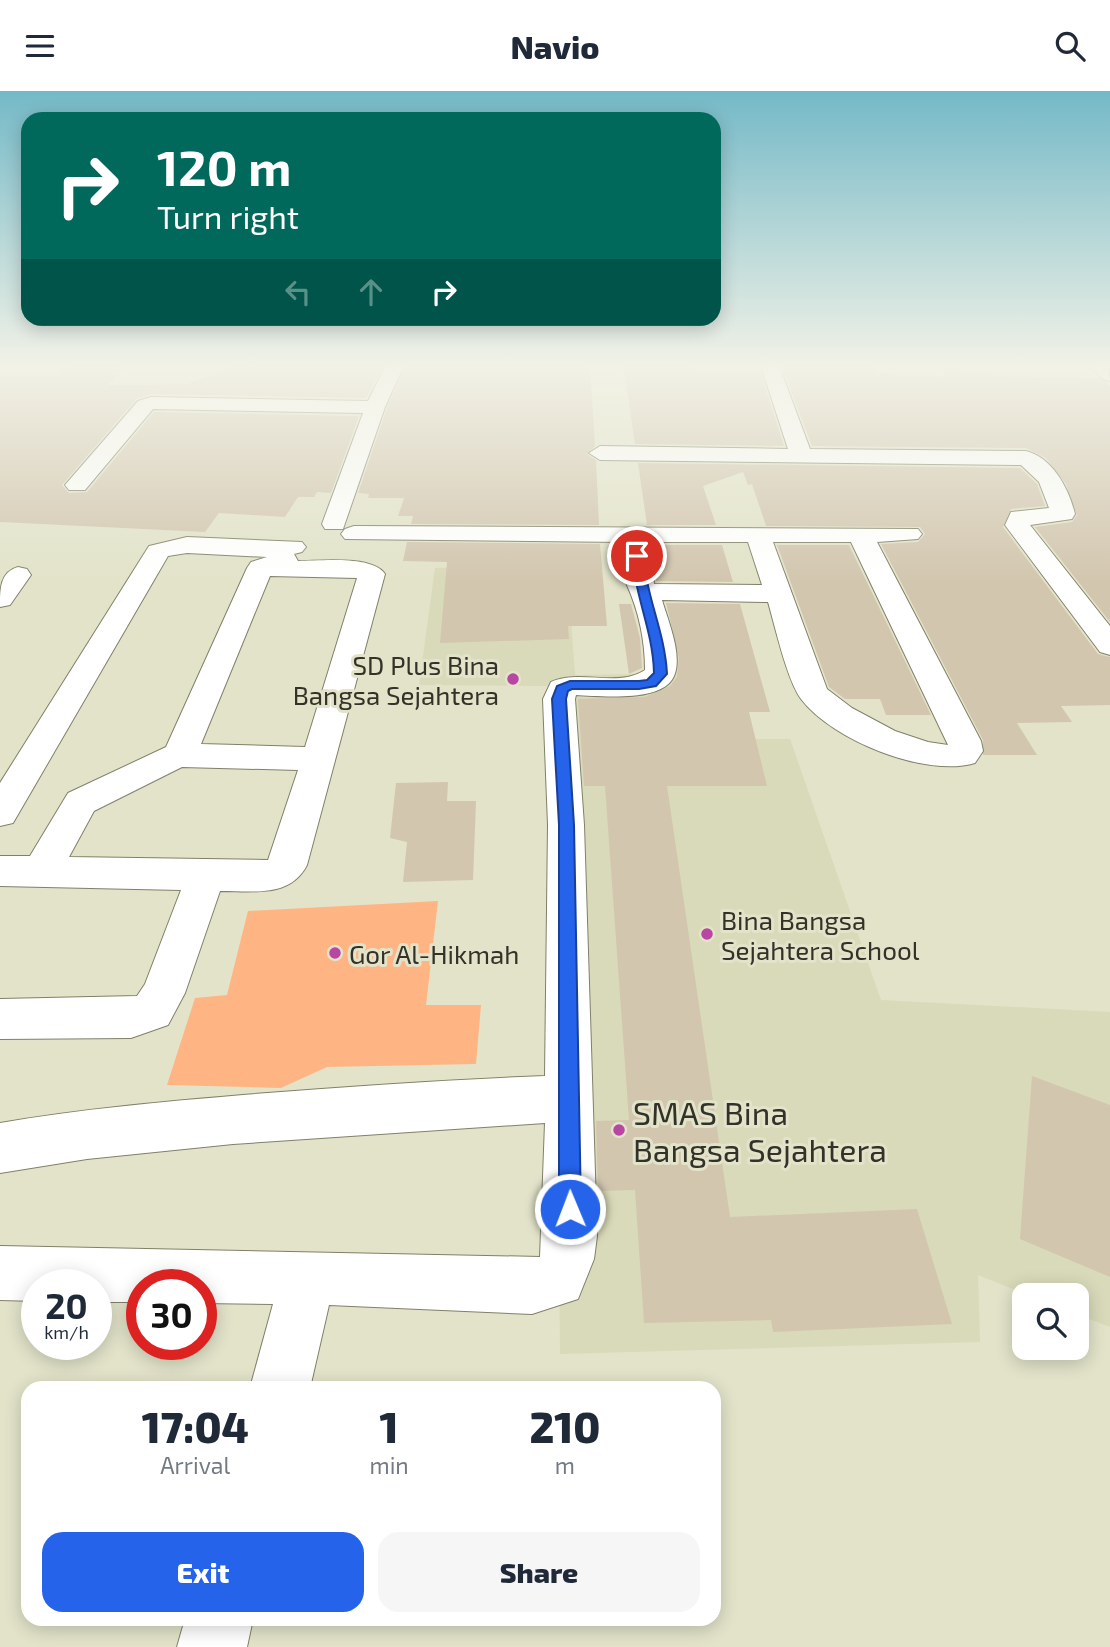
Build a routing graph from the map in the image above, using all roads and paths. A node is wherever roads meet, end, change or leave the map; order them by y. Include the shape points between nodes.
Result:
1 (119, 436) edge
2 (368, 436) edge
3 (795, 436) edge
4 (600, 453) dead end
5 (801, 454) junction
6 (77, 485) dead end
7 (344, 529) junction
8 (636, 534) junction
9 (758, 534) junction
10 (860, 534) junction
11 (909, 534) dead end
12 (305, 547) junction
13 (260, 568) junction
14 (18, 575) dead end
15 (646, 592) junction
16 (778, 594) junction
17 (0, 599) edge
18 (1110, 646) edge
19 (179, 755) junction
20 (319, 759) junction
21 (0, 813) edge
22 (0, 871) edge
23 (41, 872) junction
24 (206, 875) junction
25 (0, 1019) edge
26 (568, 1099) junction
27 (0, 1148) edge
28 (0, 1273) edge
29 (308, 1277) junction
30 (281, 1381) edge
31 (217, 1626) edge
32 (212, 1647) edge

1 - 6 street
2 - 7 street
3 - 5 street
4 - 5 street
5 - 18 street via 1029,459 1056,492 1063,514 1020,517 1017,525
7 - 8 street
7 - 12 street via 351,543 340,549
8 - 9 street
8 - 15 street via 640,584
9 - 10 street
9 - 16 street
10 - 11 street
10 - 16 street via 964,741 963,755 948,757 910,749 843,717 818,699
12 - 13 street
12 - 21 street via 261,550 174,545 158,551
13 - 19 street
13 - 20 street via 365,570 372,574
14 - 17 street
15 - 16 street
15 - 26 street via 660,647 660,674 652,683 570,685 562,689 559,699 566,825
19 - 20 street
19 - 23 street via 81,802
20 - 24 street via 288,865 279,874 265,876
22 - 23 street
23 - 24 street
24 - 25 street via 163,993 152,1011 131,1018
26 - 27 street via 302,1114 136,1129
26 - 29 street via 570,1236 559,1280 532,1286
28 - 29 street
29 - 30 street
31 - 32 street

